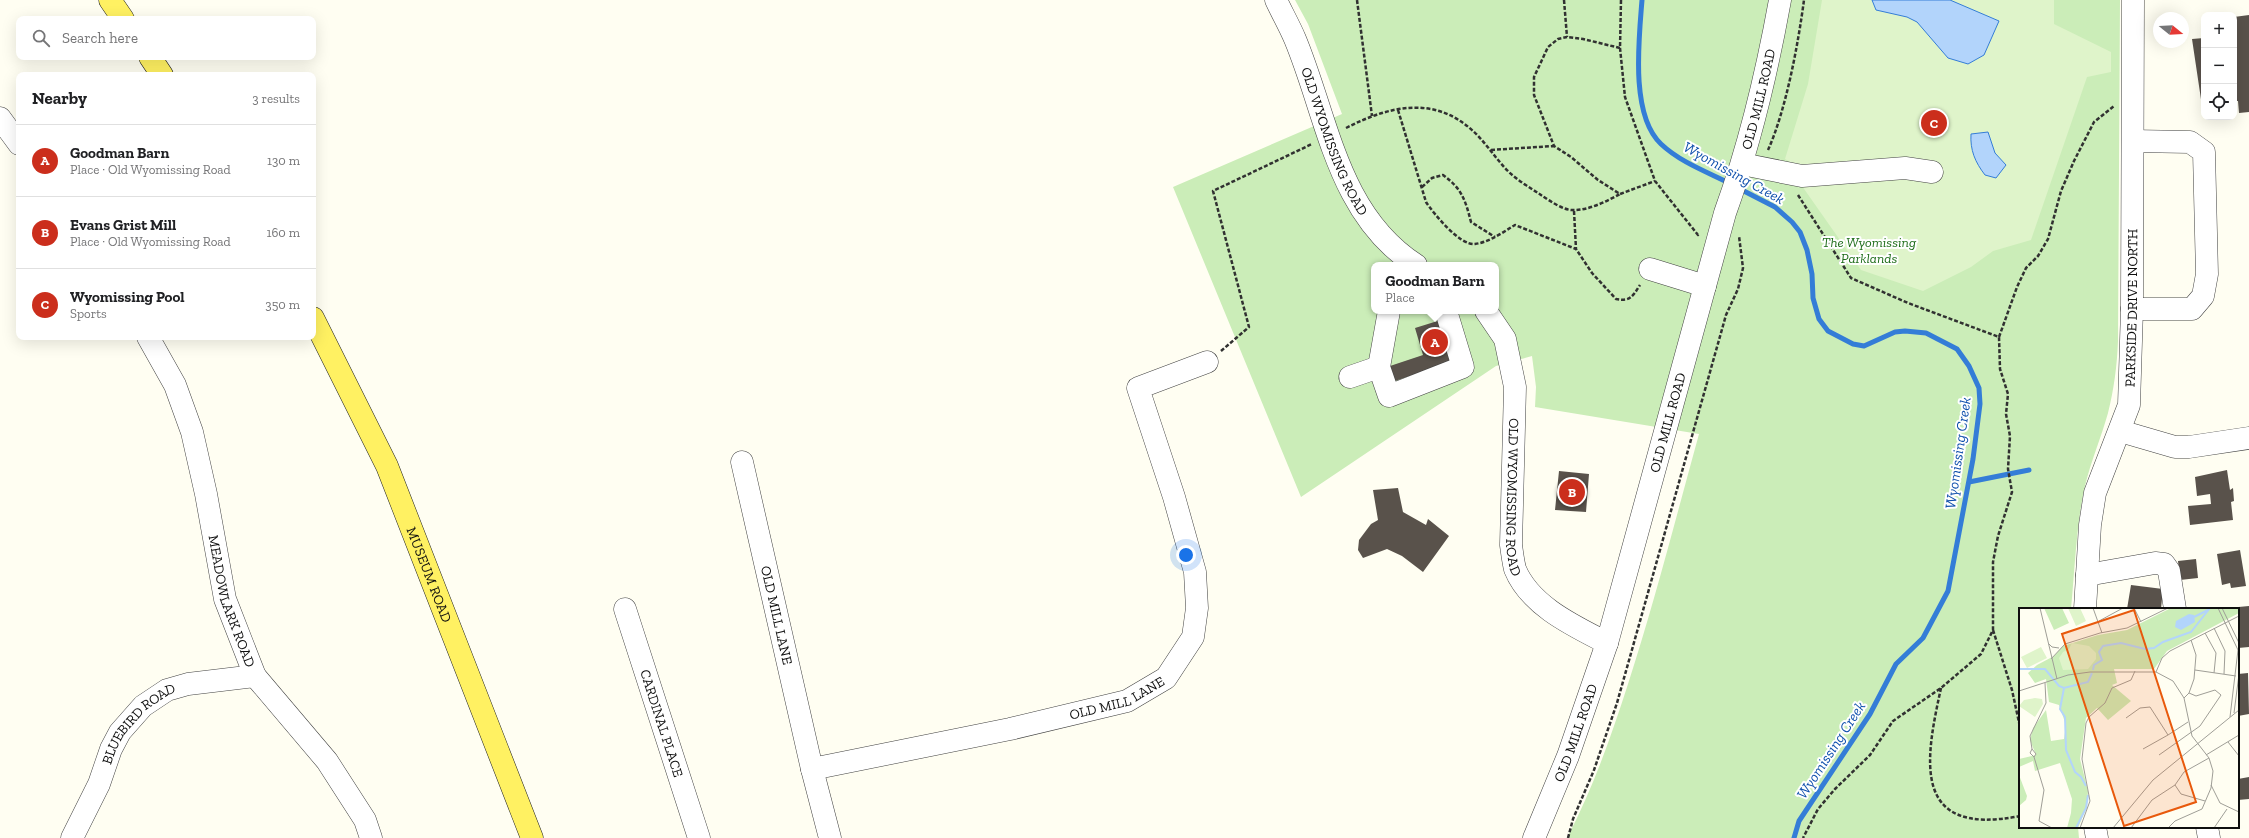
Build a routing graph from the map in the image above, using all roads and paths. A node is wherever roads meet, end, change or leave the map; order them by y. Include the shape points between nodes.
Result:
1 (110, 0) edge
2 (1276, 0) edge
3 (1357, 0) edge
4 (1564, 0) edge
5 (1621, 0) edge
6 (1780, 0) edge
7 (1804, 0) edge
8 (2133, 0) edge
9 (121, 16) edge
10 (1567, 37) junction
11 (1620, 48) junction
12 (152, 60) edge
13 (160, 72) edge
14 (2133, 103) junction
15 (1398, 110) junction
16 (1372, 116) junction
17 (0, 118) edge
18 (1328, 136) junction
19 (16, 140) edge
20 (2133, 141) junction
21 (1554, 146) junction
22 (1491, 150) junction
23 (1765, 157) dead end
24 (1742, 167) junction
25 (1932, 172) dead end
26 (1786, 174) junction
27 (1655, 181) junction
28 (1422, 187) junction
29 (1620, 194) junction
30 (1574, 211) junction
31 (1700, 229) dead end
32 (1740, 229) dead end
33 (1495, 237) junction
34 (1576, 249) junction
35 (1393, 256) edge
36 (1408, 262) edge
37 (1650, 269) joint
38 (1705, 286) junction
39 (2132, 309) junction
40 (1388, 314) edge
41 (1447, 314) edge
42 (1488, 314) edge
43 (316, 324) edge
44 (1999, 338) junction
45 (150, 340) edge
46 (1208, 362) joint
47 (1379, 367) junction
48 (1350, 377) dead end
49 (2120, 431) junction
50 (2249, 438) edge
51 (742, 462) dead end
52 (2087, 575) junction
53 (2085, 608) edge
54 (2174, 608) edge
55 (625, 609) dead end
56 (1993, 630) junction
57 (1607, 643) junction
58 (255, 676) junction
59 (1941, 688) junction
60 (2019, 722) edge
61 (812, 769) junction
62 (1934, 797) dead end
63 (2019, 816) edge
64 (2007, 822) dead end
65 (2095, 828) edge
66 (2207, 828) edge
67 (72, 838) edge
68 (371, 838) edge
69 (532, 838) edge
70 (699, 838) edge
71 (830, 838) edge
72 (1534, 838) edge
73 (1568, 838) edge
74 (1802, 838) edge
75 (2097, 838) edge
76 (2209, 838) edge

1 - 9 main road
2 - 18 street, OLD WYOMISSING ROAD via 1295,39
3 - 16 path
4 - 10 path
5 - 11 path
6 - 24 street, OLD MILL ROAD
7 - 23 path via 1785,92 1773,139
8 - 14 street, PARKSIDE DRIVE NORTH
10 - 11 path
10 - 21 path via 1558,39 1548,47 1534,77 1534,96
11 - 27 path via 1625,97
12 - 13 main road
14 - 20 street, PARKSIDE DRIVE NORTH
14 - 44 path via 2116,104 2094,122 2061,191 2048,239 2038,256 2026,268
15 - 16 path
15 - 22 path via 1410,107 1431,108 1448,113 1472,130
15 - 28 path
16 - 18 path
17 - 19 street
18 - 35 street, OLD WYOMISSING ROAD via 1347,187
18 - 46 path via 1213,191 1249,327
20 - 39 street, PARKSIDE DRIVE NORTH
20 - 39 street via 2190,142 2204,152 2207,274 2203,296 2192,309
21 - 22 path
21 - 29 path
22 - 30 path via 1506,169 1523,184 1552,202
24 - 26 street
24 - 38 street, OLD MILL ROAD
25 - 26 street via 1904,168 1802,176
26 - 44 path via 1851,278
27 - 29 path
27 - 31 path via 1698,235
28 - 33 path via 1426,202 1436,216 1458,237 1473,245
28 - 33 path via 1432,178 1443,175 1454,183 1463,195 1471,222
29 - 30 path via 1602,203
30 - 34 path
32 - 73 path via 1743,268 1738,289 1726,315 1617,703 1591,777 1572,819
33 - 34 path via 1515,225
34 - 37 path via 1592,273 1616,299 1631,298
35 - 36 street, OLD WYOMISSING ROAD
37 - 38 street
38 - 57 street, OLD MILL ROAD
39 - 49 street, PARKSIDE DRIVE NORTH via 2129,405
40 - 47 street
41 - 47 street via 1463,367 1389,396
42 - 57 street, OLD WYOMISSING ROAD via 1505,339 1514,380 1511,545 1516,569 1531,593 1547,608 1570,624
43 - 69 main road, MUSEUM ROAD via 387,466
44 - 56 path via 2000,370 2008,394 2008,469 2012,492 1993,562
45 - 58 street, MEADOWLARK ROAD via 175,385 192,432 225,599
46 - 61 street, OLD MILL LANE via 1138,388 1174,497 1195,572 1197,608 1194,637 1166,678 1128,701 1010,729
47 - 48 street
49 - 50 street via 2175,447
49 - 52 street, PARKSIDE DRIVE NORTH via 2095,493
51 - 61 street, OLD MILL LANE
52 - 53 street, PARKSIDE DRIVE NORTH
52 - 54 street via 2155,563 2164,564 2169,571
55 - 70 street, CARDINAL PLACE
56 - 59 path via 1981,654
56 - 60 path via 2012,690
57 - 72 street, OLD MILL ROAD via 1568,756
58 - 67 street, BLUEBIRD ROAD via 181,686 167,690 143,706 120,732 99,784
58 - 68 street, MEADOWLARK ROAD via 327,760 365,820
59 - 62 path via 1929,759
59 - 74 path via 1893,721 1870,755 1818,809
61 - 71 street, OLD MILL LANE
63 - 64 path
65 - 75 street
66 - 76 street

